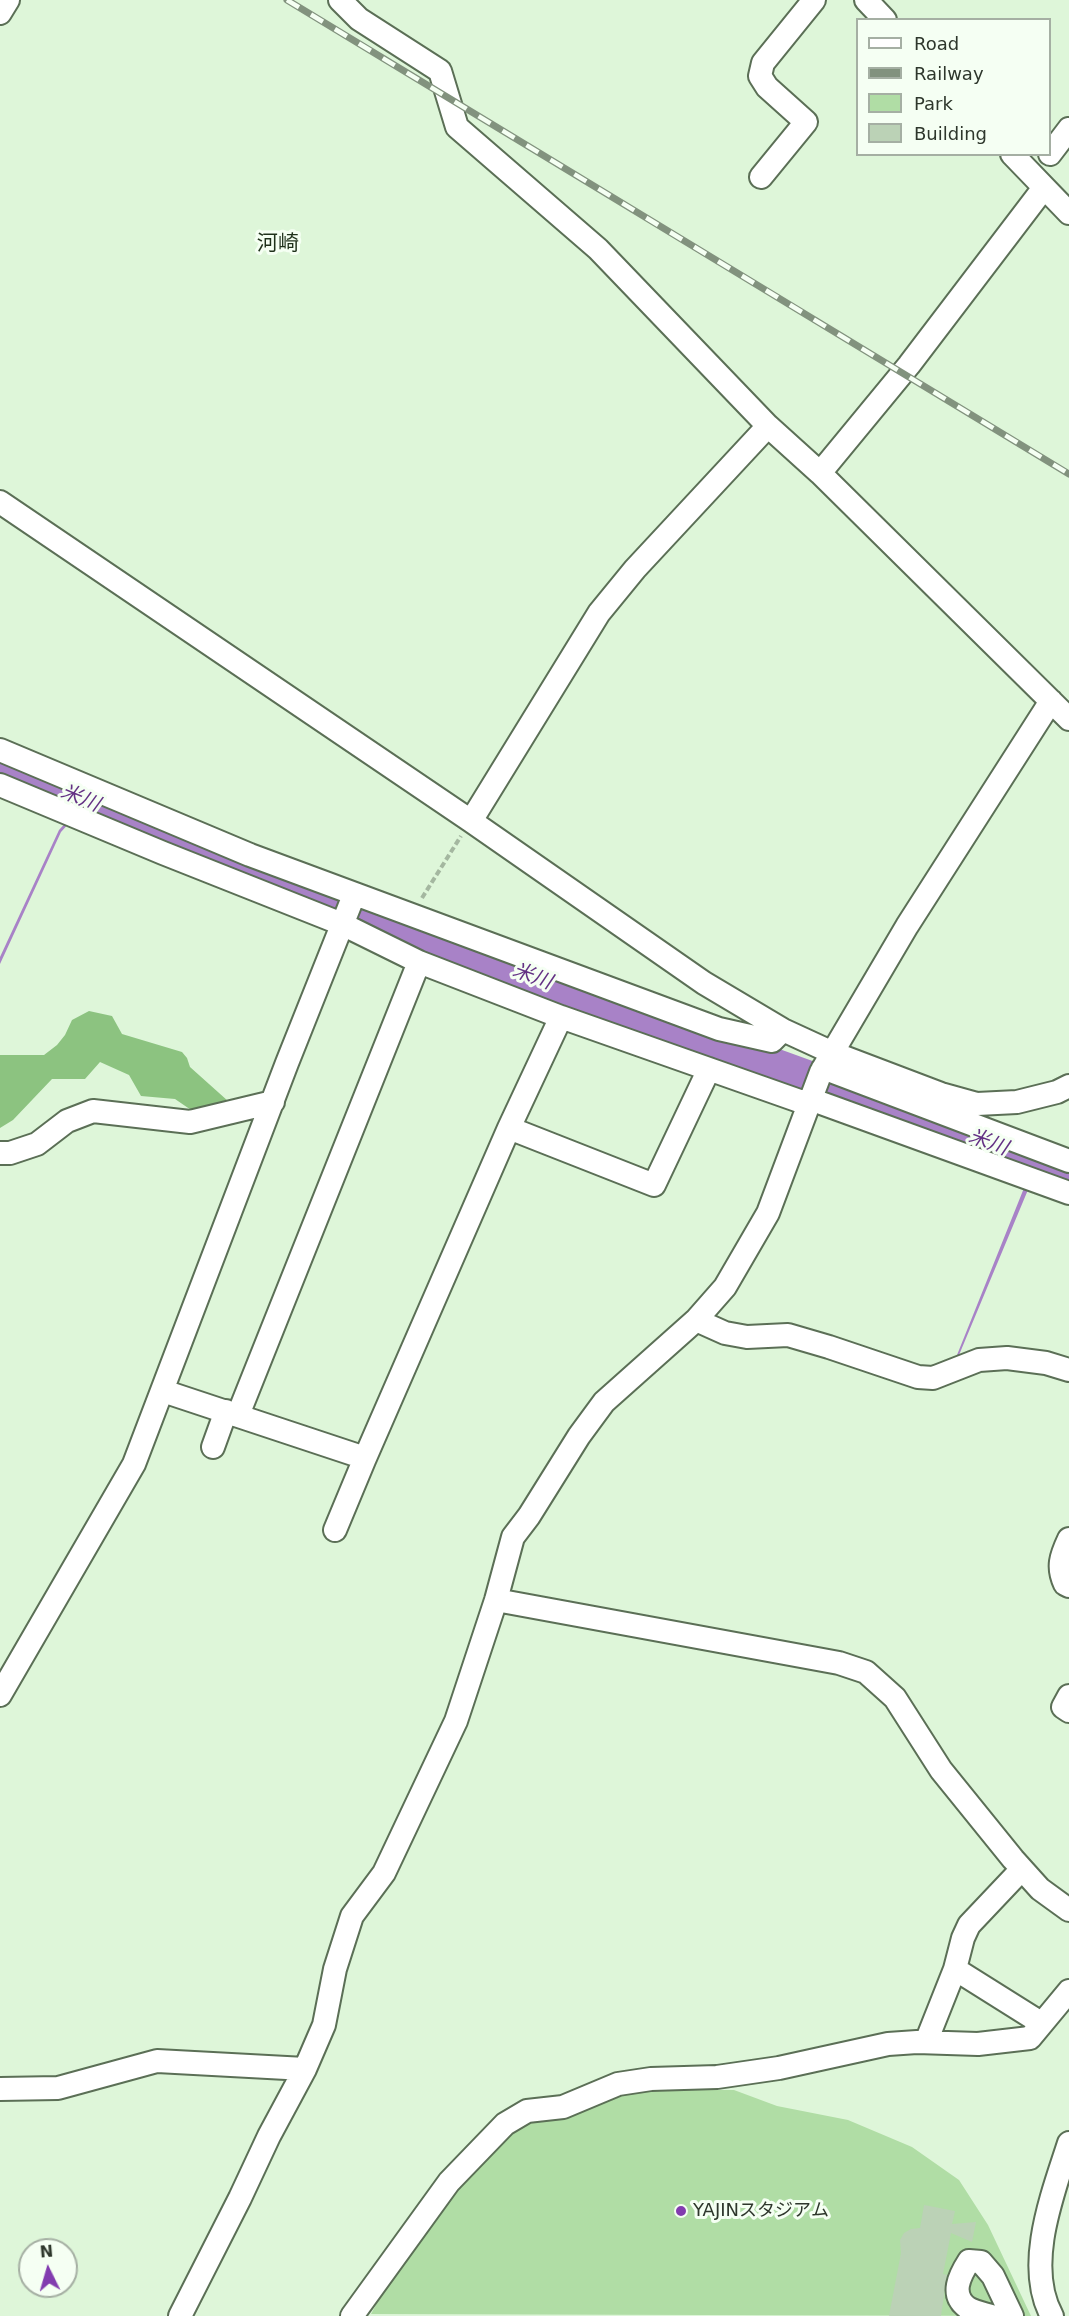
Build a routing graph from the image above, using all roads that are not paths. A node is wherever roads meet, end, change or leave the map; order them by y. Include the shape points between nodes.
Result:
1 (8, 0) edge
2 (340, 0) edge
3 (813, 0) edge
4 (0, 13) edge
5 (1069, 129) edge
6 (1051, 152) edge
7 (1014, 156) edge
8 (1048, 156) edge
9 (761, 177) dead end
10 (1038, 182) junction
11 (1069, 213) edge
12 (768, 426) junction
13 (820, 474) junction
14 (0, 502) edge
15 (1051, 701) junction
16 (1069, 719) edge
17 (0, 750) edge
18 (0, 785) edge
19 (471, 821) junction
20 (354, 895) junction
21 (342, 924) junction
22 (419, 962) junction
23 (561, 1017) junction
24 (783, 1030) junction
25 (825, 1064) junction
26 (709, 1069) junction
27 (1069, 1086) edge
28 (810, 1099) junction
29 (273, 1102) junction
30 (509, 1128) junction
31 (0, 1153) edge
32 (1069, 1161) edge
33 (1069, 1193) edge
34 (696, 1320) junction
35 (1069, 1370) edge
36 (163, 1391) junction
37 (232, 1413) junction
38 (213, 1447) dead end
39 (365, 1458) junction
40 (335, 1530) dead end
41 (1069, 1539) edge
42 (1069, 1586) edge
43 (496, 1600) junction
44 (0, 1695) edge
45 (1069, 1696) edge
46 (1069, 1712) edge
47 (1022, 1869) junction
48 (1069, 1910) edge
49 (955, 1969) junction
50 (1069, 1991) edge
51 (1041, 2023) junction
52 (926, 2042) junction
53 (305, 2069) junction
54 (0, 2089) edge
55 (1069, 2143) edge
56 (180, 2316) edge
57 (352, 2316) edge
58 (992, 2316) edge
59 (1012, 2316) edge
60 (1052, 2316) edge

1 - 4 street
2 - 12 street via 359,19 440,71 457,128 598,249
3 - 9 street via 763,63 760,76 767,87 806,122
5 - 6 street
7 - 10 street
8 - 10 street
10 - 11 street
10 - 13 street via 909,365
12 - 13 street
12 - 19 street via 599,613
13 - 15 street
14 - 19 street
15 - 16 street
15 - 25 street via 907,926
17 - 20 street
18 - 21 street
19 - 24 street via 704,983
20 - 21 street
20 - 24 street via 719,1029 772,1041
21 - 22 street
21 - 29 street
22 - 23 street
22 - 37 street
23 - 26 street
23 - 30 street
24 - 25 street
25 - 27 street via 977,1104 1017,1102
25 - 28 street
25 - 32 street
26 - 28 street
26 - 30 street via 654,1185
28 - 33 street
28 - 34 street via 768,1213 725,1287
29 - 31 street via 190,1122 93,1111 67,1120 37,1144
29 - 36 street
30 - 39 street
34 - 35 street via 725,1333 788,1335 918,1377 933,1378 979,1360 1007,1358
34 - 43 street via 604,1402 579,1436 513,1537
36 - 37 street
36 - 44 street via 134,1464
37 - 38 street
37 - 39 street
39 - 40 street
41 - 42 street via 1059,1571
43 - 47 street via 838,1663 866,1672 895,1698 941,1770
43 - 53 street via 456,1721 384,1873 352,1916 335,1969 324,2025
45 - 46 street via 1063,1707
47 - 48 street
47 - 49 street via 969,1925
49 - 51 street
49 - 52 street
50 - 51 street
51 - 52 street via 1030,2037 978,2044
52 - 57 street via 888,2044 717,2077 618,2084 562,2108 527,2111 505,2124 449,2182
53 - 54 street via 157,2061 58,2088
53 - 56 street
55 - 60 street via 1043,2232 1040,2268 1045,2304
58 - 59 street via 967,2308 958,2293 958,2278 969,2261 981,2262 993,2276

